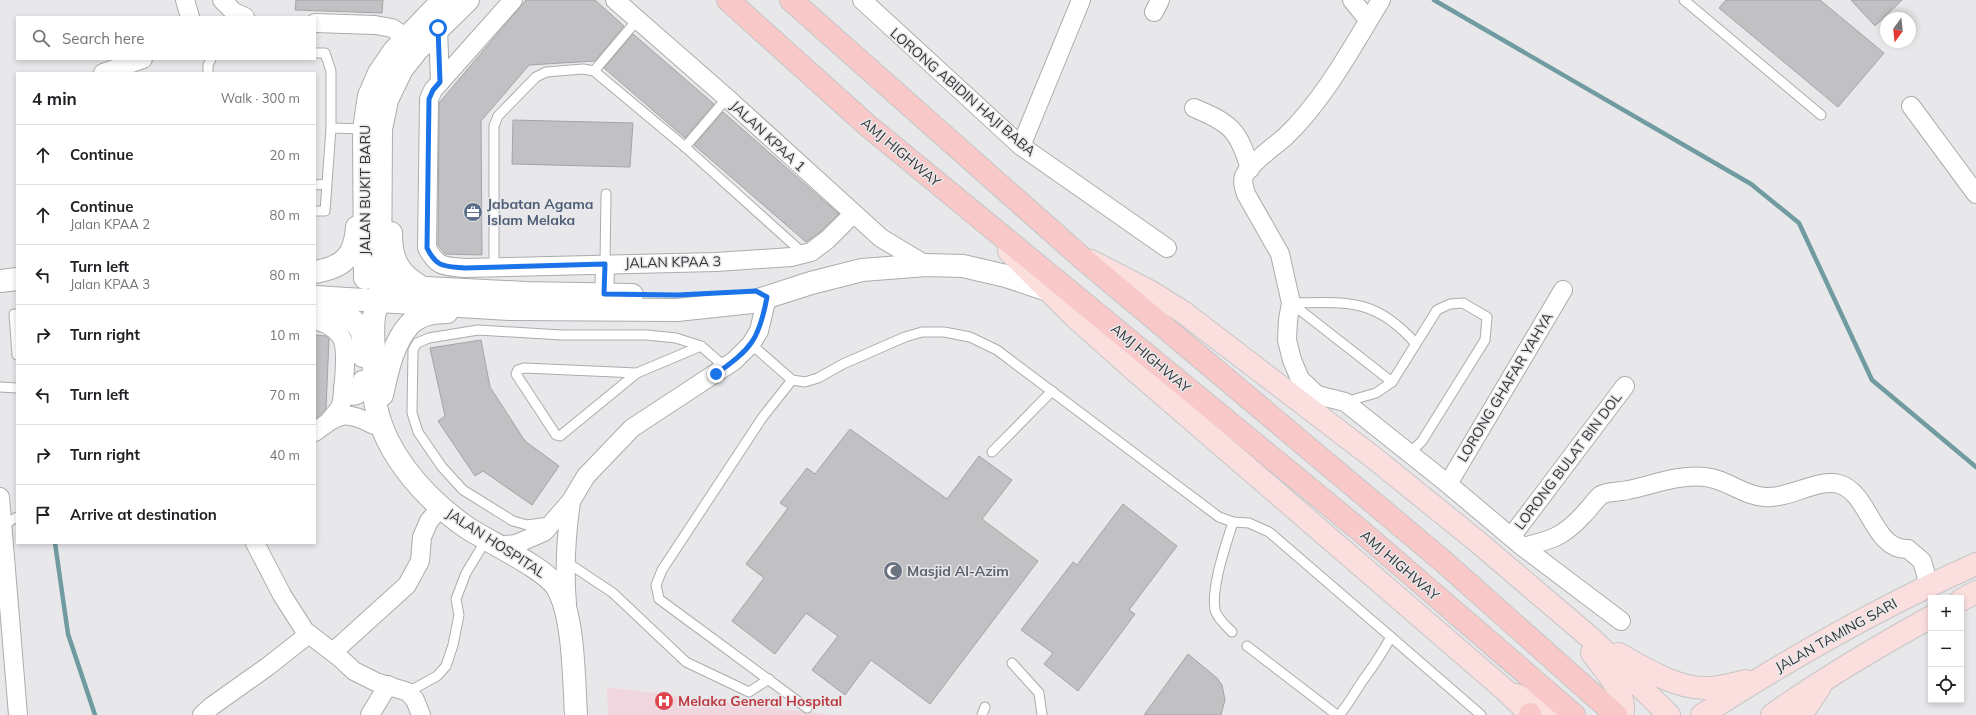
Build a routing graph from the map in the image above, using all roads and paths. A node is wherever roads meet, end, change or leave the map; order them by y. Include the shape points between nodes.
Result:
1 (185, 0) edge
2 (222, 0) edge
3 (468, 0) edge
4 (513, 0) edge
5 (615, 0) edge
6 (724, 0) edge
7 (728, 0) edge
8 (791, 0) edge
9 (862, 0) edge
10 (1081, 0) edge
11 (1352, 0) edge
12 (1381, 0) edge
13 (1687, 1) edge
14 (435, 9) edge
15 (190, 16) edge
16 (243, 16) edge
17 (746, 16) junction
18 (638, 19) junction
19 (1368, 20) junction
20 (316, 23) edge
21 (413, 42) junction
22 (316, 53) edge
23 (140, 60) edge
24 (210, 60) edge
25 (594, 71) junction
26 (106, 72) edge
27 (208, 72) edge
28 (440, 82) junction
29 (727, 98) junction
30 (1911, 106) dead end
31 (1194, 108) dead end
32 (1821, 115) dead end
33 (331, 128) junction
34 (372, 129) junction
35 (1021, 146) junction
36 (685, 147) junction
37 (1250, 169) junction
38 (372, 174) junction
39 (316, 184) edge
40 (326, 184) junction
41 (606, 194) dead end
42 (1976, 194) edge
43 (316, 211) edge
44 (973, 211) junction
45 (853, 214) junction
46 (1167, 248) dead end
47 (804, 254) junction
48 (1081, 257) junction
49 (605, 264) junction
50 (926, 265) junction
51 (494, 267) junction
52 (316, 272) edge
53 (16, 280) edge
54 (0, 281) edge
55 (316, 282) edge
56 (423, 288) junction
57 (1048, 290) junction
58 (1562, 290) dead end
59 (0, 296) edge
60 (316, 297) edge
61 (373, 297) junction
62 (767, 297) junction
63 (316, 301) edge
64 (604, 302) junction
65 (1291, 303) junction
66 (15, 304) edge
67 (509, 309) junction
68 (316, 320) edge
69 (16, 330) edge
70 (751, 344) junction
71 (1416, 344) junction
72 (701, 346) junction
73 (725, 367) junction
74 (637, 373) junction
75 (792, 380) junction
76 (1392, 382) junction
77 (353, 384) junction
78 (1625, 386) dead end
79 (0, 387) edge
80 (16, 388) edge
81 (1052, 391) junction
82 (1312, 401) junction
83 (1346, 402) junction
84 (376, 418) junction
85 (330, 420) junction
86 (316, 431) edge
87 (992, 452) dead end
88 (1410, 453) junction
89 (1448, 484) junction
90 (0, 497) edge
91 (571, 501) junction
92 (441, 507) junction
93 (10, 521) edge
94 (555, 521) junction
95 (1233, 522) junction
96 (1517, 542) junction
97 (491, 543) junction
98 (256, 544) edge
99 (2, 554) edge
100 (565, 561) junction
101 (1976, 564) edge
102 (1929, 585) junction
103 (1976, 592) edge
104 (1964, 598) edge
105 (1569, 619) junction
106 (1928, 619) edge
107 (1621, 622) dead end
108 (570, 630) junction
109 (1232, 632) dead end
110 (309, 634) junction
111 (6, 636) edge
112 (1391, 638) junction
113 (1593, 640) junction
114 (1247, 646) dead end
115 (333, 652) junction
116 (1012, 663) dead end
117 (1826, 677) junction
118 (1760, 678) junction
119 (769, 680) junction
120 (388, 685) junction
121 (1505, 690) junction
122 (408, 692) junction
123 (807, 708) dead end
124 (18, 715) edge
125 (202, 715) edge
126 (370, 715) edge
127 (421, 715) edge
128 (576, 715) edge
129 (1042, 715) edge
130 (1338, 715) edge
131 (1481, 715) edge
132 (1530, 715) edge
133 (1564, 715) edge
134 (1574, 715) edge
135 (1616, 715) edge
136 (1622, 715) edge
137 (1669, 715) edge
138 (1702, 715) edge
139 (1772, 715) edge
140 (1801, 715) edge

1 - 15 street
2 - 16 street via 234,12
3 - 14 street, JALAN BUKIT BARU
4 - 28 street
5 - 18 street, JALAN KPAA 1
6 - 17 highway
7 - 17 highway, AMJ HIGHWAY
8 - 48 highway
9 - 35 street, LORONG ABIDIN HAJI BABA
10 - 35 street
11 - 19 street
12 - 19 street
13 - 32 lane
14 - 21 street, JALAN BUKIT BARU
14 - 28 street
17 - 44 highway, AMJ HIGHWAY via 867,125
18 - 25 lane
18 - 29 street, JALAN KPAA 1
19 - 37 street via 1323,94 1287,135
20 - 21 street via 392,28
21 - 34 street, JALAN BUKIT BARU
22 - 33 lane via 325,53 332,71
23 - 26 street
24 - 27 lane
25 - 36 lane
25 - 51 lane via 583,69 546,72 536,77 498,116 494,126
28 - 51 street, JALAN KPAA 3 via 429,99 427,248 433,259 444,266
29 - 36 lane
29 - 45 street, JALAN KPAA 1
30 - 42 street
31 - 37 street via 1209,114 1238,136
33 - 34 lane
33 - 40 lane
34 - 38 street, JALAN BUKIT BARU
35 - 46 street, LORONG ABIDIN HAJI BABA
36 - 47 lane
37 - 65 street via 1244,176 1243,185 1280,254
38 - 52 street via 359,206 356,243 352,253 333,267
38 - 56 street via 390,201 391,242 395,261 409,280
38 - 61 street, JALAN BUKIT BARU
39 - 40 lane
40 - 43 lane via 324,211
41 - 49 lane
44 - 57 main road via 1024,268
44 - 134 highway, AMJ HIGHWAY via 1362,532
45 - 47 street, JALAN KPAA 3 via 827,240
45 - 50 street, JALAN KPAA 1 via 881,238
47 - 49 street, JALAN KPAA 3 via 716,262
48 - 82 main road via 1151,292
48 - 135 highway via 1444,562
49 - 51 street, JALAN KPAA 3
49 - 64 street
50 - 57 street via 962,266 1006,276
50 - 62 street via 862,270
53 - 54 street
55 - 61 street
56 - 61 street
56 - 64 street via 526,293
57 - 121 main road via 1132,368
58 - 89 street, LORONG GHAFAR YAHYA
59 - 66 street
60 - 61 street
61 - 67 street
61 - 84 street, JALAN HOSPITAL
62 - 64 street via 756,291
62 - 70 street via 759,331
63 - 77 street via 337,310 355,323 361,331 363,344
64 - 67 street
65 - 71 lane via 1353,303 1384,314
65 - 76 lane
65 - 82 street via 1287,340 1292,360
66 - 69 lane
67 - 84 street via 436,312 424,315 410,324 388,369
68 - 77 street via 330,326 340,334
70 - 73 street
70 - 75 lane
71 - 76 lane
71 - 88 lane via 1437,310 1450,304 1463,303 1488,317 1485,340 1422,441
72 - 73 lane
72 - 74 lane
72 - 94 lane via 676,338 647,335 562,335 478,330 429,338 417,343 413,350 412,413 418,432 442,467 463,490 513,522 527,525
73 - 91 street via 632,428 586,476
74 - 74 lane via 524,368 516,374 556,435 560,436
75 - 81 lane via 805,382 818,378 843,364 905,337 922,332 944,332 970,337 997,350
75 - 119 lane via 758,425 662,570 656,585 659,599
76 - 83 lane via 1376,393
77 - 84 street
77 - 85 street via 340,409
78 - 96 street, LORONG BULAT BIN DOL
79 - 80 lane
81 - 87 lane
81 - 95 lane via 1187,495 1219,517
82 - 83 street
82 - 105 main road via 1392,473
83 - 88 street
84 - 85 street via 343,414
84 - 92 street, JALAN HOSPITAL via 402,464
85 - 86 street
88 - 89 street
89 - 96 street
90 - 93 street
91 - 94 street
91 - 100 street
92 - 97 street, JALAN HOSPITAL
92 - 115 street via 429,521 422,537 420,560 406,585
93 - 99 street
94 - 97 street via 544,532 516,544
95 - 109 lane via 1216,588 1215,611
95 - 112 lane via 1249,523 1269,532
96 - 102 street via 1561,535 1602,495 1671,479 1705,477 1720,480 1749,494 1765,497 1784,496 1823,483 1838,484 1849,488 1858,497 1889,543 1901,549 1908,549 1922,561
96 - 107 street
97 - 108 street, JALAN HOSPITAL via 535,568 552,581 558,589
97 - 122 lane via 466,573 456,599 458,615 453,645 446,666 437,676
98 - 110 street via 282,596 304,631
99 - 111 street
100 - 108 street
100 - 119 lane via 613,593 686,662 749,692
101 - 102 main road, JALAN TAMING SARI
102 - 118 main road, JALAN TAMING SARI via 1892,603
103 - 104 main road
105 - 113 main road
105 - 136 main road via 1620,692 1624,710
106 - 117 main road
108 - 128 street, JALAN HOSPITAL
110 - 115 street
110 - 125 street
111 - 124 street
112 - 130 lane via 1348,706
112 - 131 lane
113 - 118 main road via 1657,676 1682,684 1706,688
113 - 137 main road
114 - 130 lane
115 - 120 street via 354,671
116 - 129 lane via 1039,692
117 - 139 main road
117 - 140 main road
118 - 138 main road, JALAN TAMING SARI
119 - 123 lane
120 - 122 street
120 - 126 street
121 - 132 main road
121 - 133 main road
122 - 127 street via 415,700

